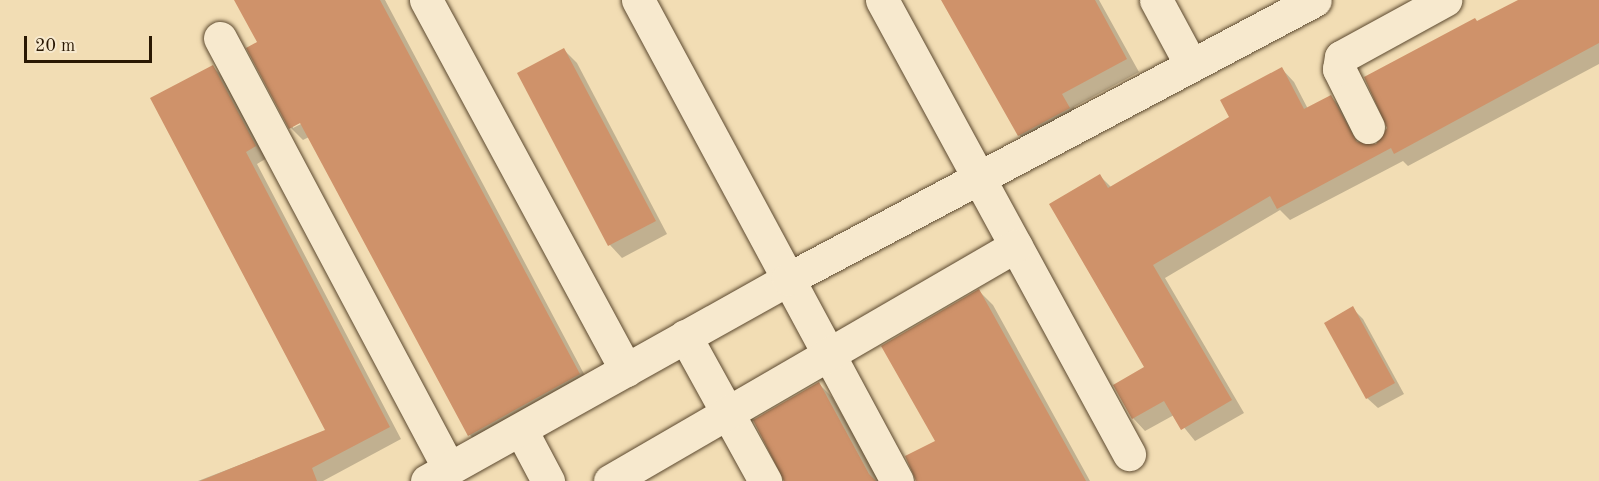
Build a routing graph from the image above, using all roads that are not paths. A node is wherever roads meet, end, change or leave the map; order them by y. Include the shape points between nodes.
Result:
1 (426, 0) edge
2 (638, 0) edge
3 (882, 0) edge
4 (1156, 0) edge
5 (1315, 0) edge
6 (1445, 0) edge
7 (220, 38) dead end
8 (1191, 65) junction
9 (1368, 128) dead end
10 (979, 178) junction
11 (1016, 246) junction
12 (788, 279) junction
13 (685, 336) junction
14 (829, 355) junction
15 (626, 370) junction
16 (728, 413) junction
17 (521, 430) junction
18 (1129, 454) dead end
19 (438, 475) edge
20 (548, 481) edge
21 (610, 481) edge
22 (765, 481) edge
23 (897, 481) edge

1 - 15 street
2 - 12 street
3 - 10 street
4 - 8 street
5 - 8 street
6 - 9 street via 1350,48 1341,57 1339,69
7 - 19 street
8 - 10 street
10 - 11 street
10 - 12 street
11 - 14 street
11 - 18 street
12 - 13 street
12 - 14 street
13 - 15 street
13 - 16 street
14 - 16 street
14 - 23 street
15 - 17 street
16 - 21 street
16 - 22 street
17 - 19 street
17 - 20 street

